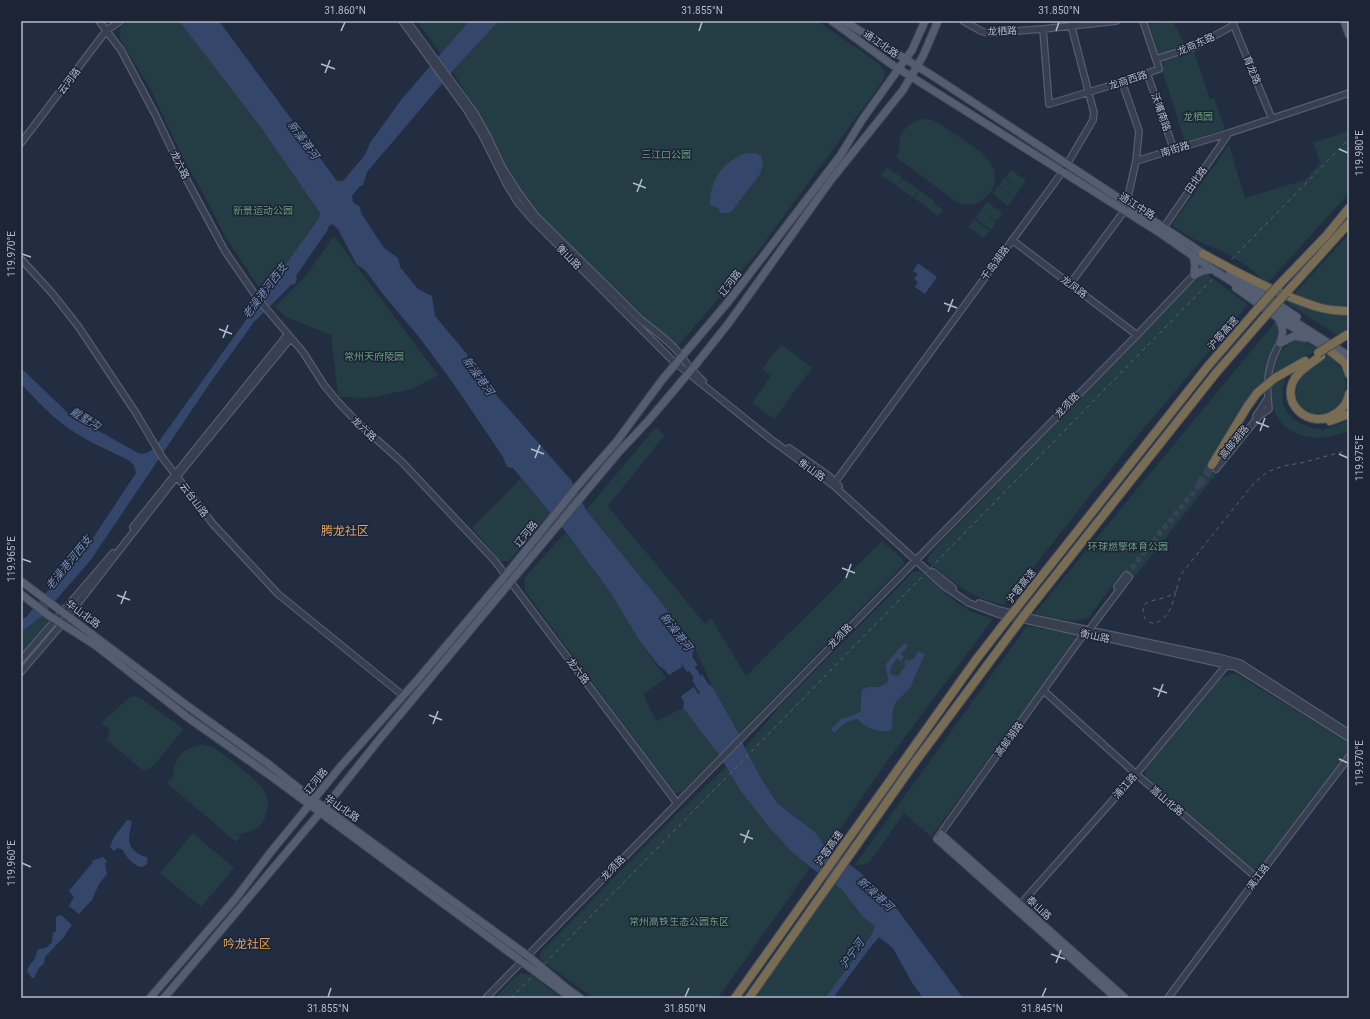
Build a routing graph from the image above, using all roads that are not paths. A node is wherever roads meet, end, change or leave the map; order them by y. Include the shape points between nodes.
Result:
1 (99, 21) edge
2 (120, 21) edge
3 (402, 21) edge
4 (407, 21) edge
5 (832, 21) edge
6 (844, 21) edge
7 (926, 21) edge
8 (938, 21) edge
9 (962, 21) edge
10 (1116, 21) edge
11 (1144, 21) edge
12 (1344, 21) edge
13 (1070, 23) edge
14 (1233, 23) edge
15 (1043, 29) junction
16 (106, 31) junction
17 (1349, 35) edge
18 (1156, 59) junction
19 (905, 60) junction
20 (434, 61) junction
21 (918, 67) junction
22 (899, 68) junction
23 (1147, 73) junction
24 (912, 77) junction
25 (447, 80) junction
26 (1122, 82) junction
27 (1088, 93) junction
28 (1349, 93) edge
29 (1272, 118) junction
30 (1229, 133) junction
31 (21, 143) edge
32 (1174, 150) junction
33 (1136, 161) junction
34 (1065, 168) junction
35 (1126, 207) junction
36 (1349, 208) edge
37 (1349, 223) edge
38 (1349, 226) edge
39 (1164, 227) junction
40 (1012, 240) junction
41 (1203, 254) junction
42 (1193, 255) junction
43 (21, 259) edge
44 (1314, 260) junction
45 (1212, 269) junction
46 (1194, 275) junction
47 (1070, 284) junction
48 (1349, 311) edge
49 (1278, 318) junction
50 (1137, 335) junction
51 (1349, 335) edge
52 (289, 336) junction
53 (1312, 340) junction
54 (1280, 343) junction
55 (1329, 350) junction
56 (1349, 350) edge
57 (1320, 355) junction
58 (1349, 356) edge
59 (679, 360) junction
60 (1349, 360) edge
61 (1305, 361) junction
62 (690, 372) junction
63 (1349, 374) edge
64 (1349, 394) edge
65 (1268, 398) junction
66 (1349, 414) edge
67 (1214, 467) junction
68 (176, 476) junction
69 (834, 484) junction
70 (916, 559) junction
71 (506, 574) junction
72 (1128, 576) tunnel mouth
73 (21, 581) edge
74 (511, 582) junction
75 (21, 594) edge
76 (65, 614) junction
77 (56, 620) junction
78 (62, 624) junction
79 (1085, 633) junction
80 (21, 660) edge
81 (1229, 662) junction
82 (21, 672) edge
83 (1044, 691) junction
84 (403, 696) junction
85 (411, 702) junction
86 (1349, 733) edge
87 (1349, 738) edge
88 (1349, 757) edge
89 (1136, 774) junction
90 (312, 803) junction
91 (677, 804) junction
92 (322, 810) junction
93 (939, 836) joint
94 (1257, 878) junction
95 (1018, 907) junction
96 (528, 956) junction
97 (522, 962) junction
98 (150, 998) edge
99 (164, 998) edge
100 (486, 998) edge
101 (571, 998) edge
102 (580, 998) edge
103 (735, 998) edge
104 (749, 998) edge
105 (1116, 998) edge
106 (1125, 998) edge
107 (1168, 998) edge

1 - 16 street, 龙六路
2 - 16 street, 云河路
3 - 20 street, 衡山路
4 - 20 street, 衡山路
5 - 22 main road, 通江北路
6 - 19 main road, 通江北路
7 - 19 main road
8 - 21 main road
9 - 15 street, 龙栖路 via 988,33
10 - 13 street, 龙栖路
11 - 18 street, 龙商西路
12 - 17 main road
13 - 15 street, 龙栖路
13 - 27 street, 千岛湖路
14 - 18 street, 龙商东路 via 1194,47
14 - 29 street, 育龙路
15 - 27 street, 龙商西路 via 1049,104
16 - 31 street, 云河路
16 - 52 street, 龙六路 via 120,50 145,95 225,251 258,299
18 - 23 street, 龙商西路 via 1159,69
19 - 21 main road, 通江北路
19 - 22 main road, 辽河路
20 - 25 street, 衡山路
21 - 24 main road, 辽河路
21 - 34 main road, 通江中路
22 - 24 main road, 通江北路
22 - 59 main road, 辽河路 via 840,156 728,302
23 - 26 street, 龙商西路
23 - 32 street, 沃嘴南路
24 - 34 main road, 通江中路
24 - 62 main road, 辽河路 via 831,180 728,324
25 - 59 street, 衡山路 via 482,135 518,203 570,258
25 - 59 street, 衡山路 via 474,112 502,167 535,215 677,352
26 - 27 street, 龙商西路
26 - 33 street via 1139,131
27 - 34 street, 千岛湖路 via 1094,113 1093,120
28 - 29 street, 南街路
29 - 30 street, 南街路
30 - 32 street, 南街路
30 - 39 street, 田北路
32 - 33 street, 南街路
33 - 35 street
34 - 35 main road, 通江中路
34 - 40 street, 千岛湖路
35 - 39 main road, 通江中路
35 - 42 main road, 通江中路
35 - 47 street
36 - 103 highway, 沪蓉高速, bridge via 1203,372 1006,621
37 - 44 highway, 沪蓉高速
38 - 44 highway
39 - 41 main road, 通江中路
40 - 47 street, 龙凤路
40 - 69 street, 千岛湖路
41 - 48 highway via 1270,290 1316,308
41 - 56 main road, 通江中路
42 - 45 main road, 通江中路
42 - 46 main road
43 - 68 street, 云台山路 via 78,326
44 - 104 highway, 沪蓉高速, bridge via 1216,373 1029,609 918,759
45 - 46 main road
45 - 49 main road
45 - 58 main road, 通江中路
46 - 50 street, 龙须路
47 - 50 street, 龙凤路
49 - 53 main road
49 - 54 main road via 1283,326
50 - 70 street, 龙须路
51 - 57 highway
52 - 68 street
52 - 71 street, 龙六路 via 338,402 402,462
53 - 54 main road via 1294,336
53 - 55 main road
54 - 65 street, 高邮湖路 via 1268,370
55 - 60 main road
55 - 63 highway via 1345,363
57 - 61 highway
57 - 64 highway via 1294,380 1291,390 1293,404 1298,411 1314,419 1333,416 1342,409
59 - 62 street, 衡山路
59 - 71 main road, 辽河路 via 617,441
61 - 66 highway via 1292,373 1288,381 1287,402 1293,412 1303,420 1316,423 1331,421
61 - 67 highway, bridge via 1276,378 1257,394 1247,407
62 - 69 street, 衡山路 via 773,441
62 - 74 main road, 辽河路
65 - 67 street, 高邮湖路
65 - 67 street, 高邮湖路 via 1269,409 1258,416
68 - 76 street
68 - 84 street, 云台山路 via 213,524 278,594
69 - 70 street, 衡山路
70 - 79 street, 衡山路 via 965,597 978,603
70 - 91 street, 龙须路
71 - 74 street, 龙六路
71 - 84 main road, 辽河路
72 - 79 street, 高邮湖路
73 - 76 main road, 华山北路
74 - 85 main road, 辽河路
74 - 91 street, 龙六路
75 - 77 main road, 华山北路
76 - 77 street
76 - 78 street
76 - 90 main road, 华山北路 via 267,763
77 - 78 main road, 华山北路
77 - 80 street
78 - 82 street
78 - 90 main road, 华山北路 via 95,645 187,717
79 - 81 street, 衡山路
79 - 83 street, 高邮湖路
81 - 86 street, 衡山路 via 1240,663
81 - 87 street, 衡山路
81 - 89 street, 浦江路
83 - 89 street, 嵩山北路
83 - 93 street, 高邮湖路
84 - 85 street, 云台山路
84 - 90 main road, 辽河路
85 - 92 main road, 辽河路
88 - 94 street, 漓江路
89 - 94 street, 嵩山北路
89 - 95 street, 浦江路
90 - 92 main road, 华山北路
90 - 98 main road, 辽河路 via 236,898
91 - 96 street, 龙须路
92 - 96 main road, 华山北路
92 - 97 main road, 华山北路
92 - 99 main road, 辽河路
93 - 95 main road, 泰山路
94 - 107 street, 漓江路
95 - 105 main road, 泰山路
95 - 106 main road, 泰山路
96 - 97 street, 龙须路
96 - 102 main road, 华山北路
97 - 100 street, 龙须路
97 - 101 main road, 华山北路

